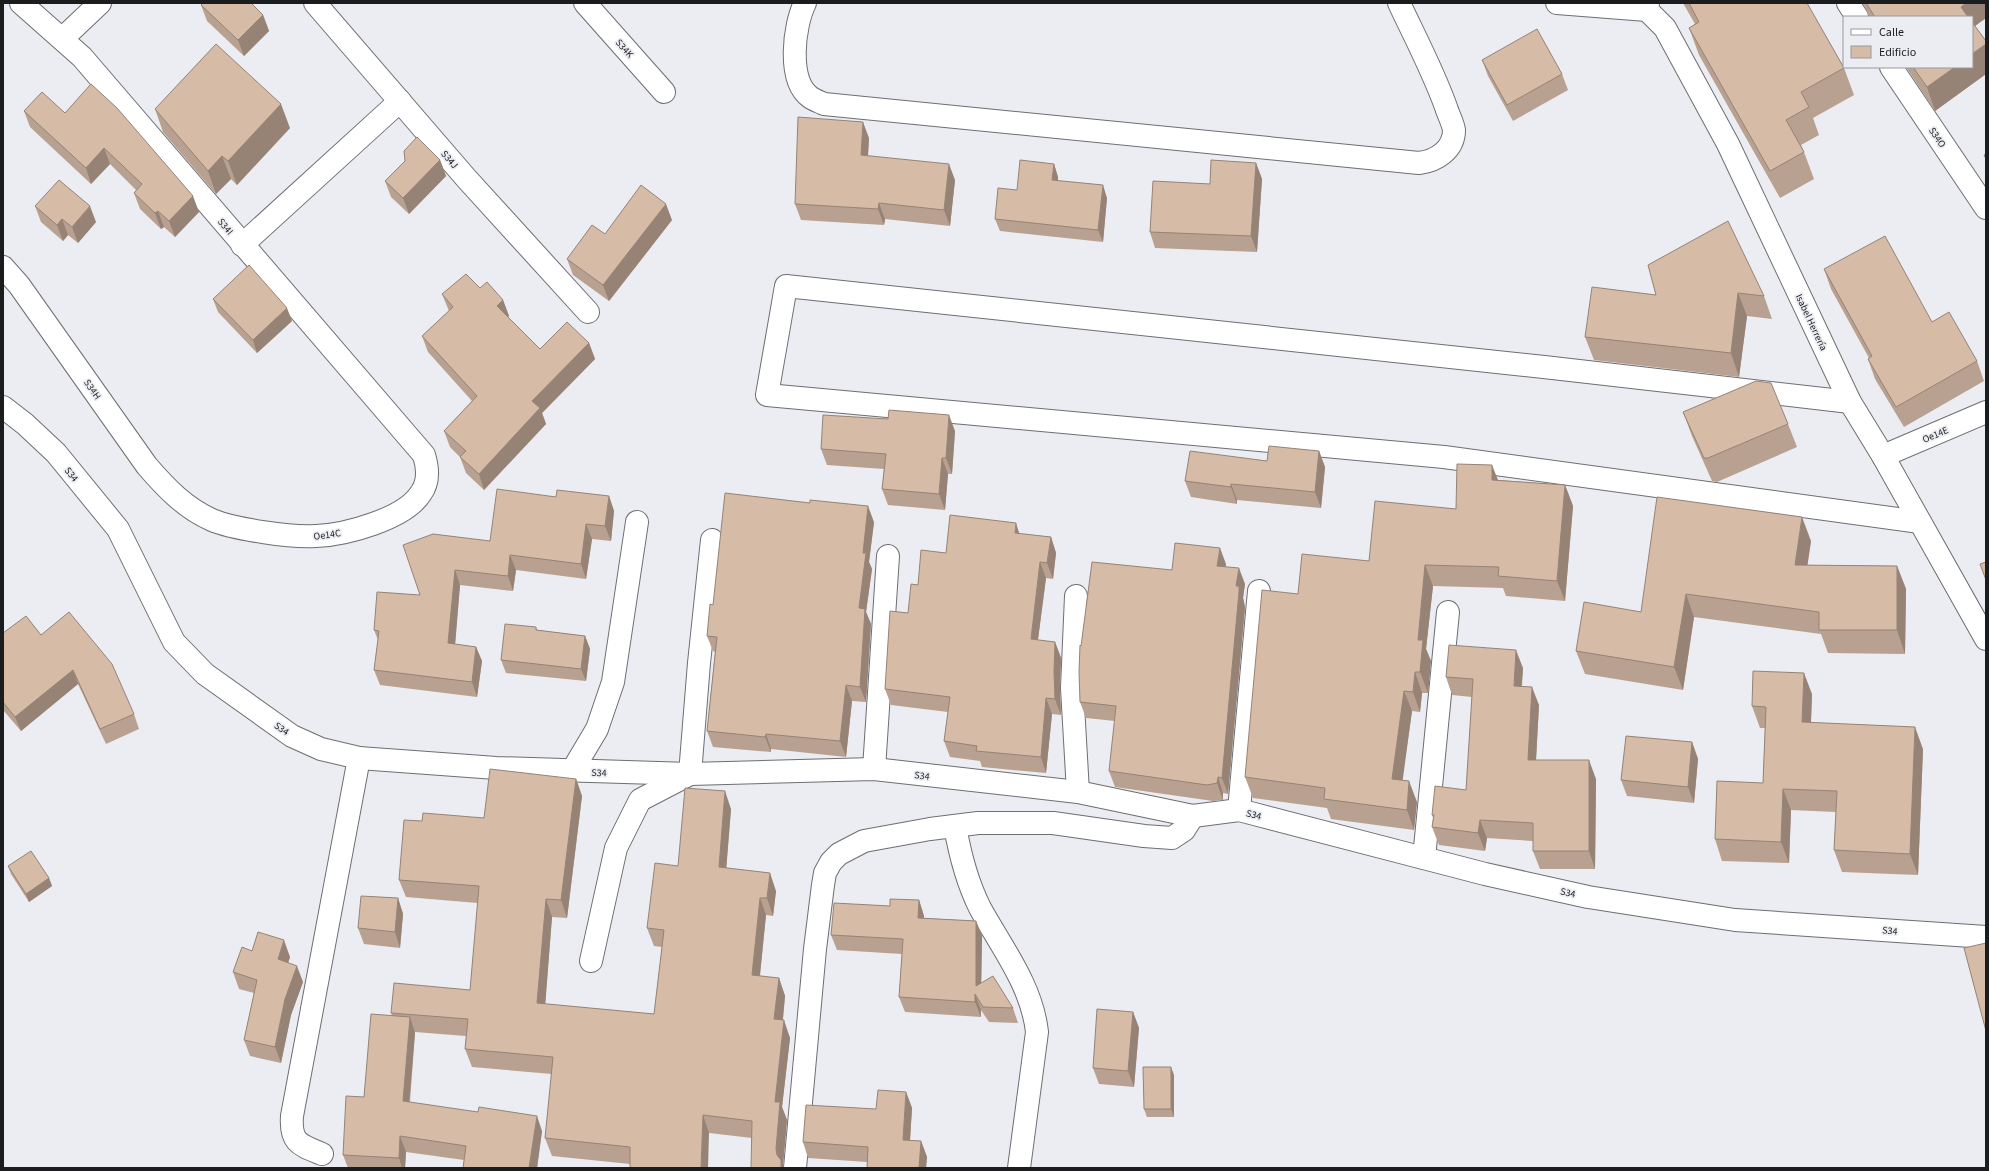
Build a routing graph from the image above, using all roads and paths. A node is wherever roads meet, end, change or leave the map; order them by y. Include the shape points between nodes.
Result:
1 (21, 3) edge
2 (100, 3) edge
3 (315, 3) edge
4 (585, 3) edge
5 (805, 3) edge
6 (1399, 3) edge
7 (1557, 3) edge
8 (1848, 3) edge
9 (1647, 7) edge
10 (1856, 16) edge
11 (63, 38) junction
12 (1892, 68) edge
13 (664, 92) dead end
14 (400, 101) junction
15 (1986, 208) edge
16 (242, 245) junction
17 (3, 267) edge
18 (588, 312) dead end
19 (1850, 402) junction
20 (3, 407) edge
21 (1986, 412) edge
22 (424, 455) joint
23 (1883, 456) junction
24 (188, 508) joint
25 (637, 522) dead end
26 (1920, 522) junction
27 (712, 540) dead end
28 (888, 556) dead end
29 (1259, 591) dead end
30 (1076, 596) dead end
31 (1448, 612) dead end
32 (1986, 639) edge
33 (359, 758) junction
34 (874, 769) junction
35 (572, 771) junction
36 (690, 774) junction
37 (1078, 792) junction
38 (1239, 810) junction
39 (1193, 816) junction
40 (955, 826) junction
41 (1424, 858) junction
42 (1986, 937) edge
43 (591, 961) dead end
44 (322, 1154) dead end
45 (795, 1168) edge
46 (1019, 1168) edge

1 - 11 street, S34I
2 - 11 street
3 - 14 street, S34J
4 - 13 street, S34K
5 - 6 street via 796,31 794,55 800,81 809,96 824,104 1429,162 1445,152 1454,129 1438,87
7 - 9 street
8 - 10 street
9 - 19 street, Isabel Herrería via 1665,28 1728,144
11 - 16 street, S34I
12 - 15 street, S34O
14 - 16 street
14 - 18 street, S34J
16 - 22 street, S34I
17 - 24 street, S34H via 19,285 147,466
19 - 23 street, Isabel Herrería
19 - 26 street via 1544,366 786,286 767,395 1444,457
20 - 33 street, S34 via 56,453 118,529 174,642 205,674 292,736 321,749
21 - 23 street, Oe14E
22 - 24 street, Oe14C via 427,468 426,482 412,504 386,519 335,535 297,536 226,525
23 - 26 street, Isabel Herrería
25 - 35 street via 613,682 597,729
26 - 32 street, Isabel Herrería
27 - 36 street
28 - 34 street
29 - 38 street
30 - 37 street via 1072,688
31 - 41 street
33 - 35 street, S34
33 - 44 street via 292,1116 293,1136 298,1143
34 - 36 street, S34
34 - 37 street, S34
35 - 36 street, S34
36 - 43 street via 640,800 616,848
37 - 39 street, S34
38 - 39 street, S34
38 - 41 street, S34
39 - 40 street via 1184,830 1172,838 1052,823
40 - 45 street via 864,841 839,854 825,873 815,949
40 - 46 street via 960,855 969,883 1023,985 1035,1014 1036,1032
41 - 42 street, S34 via 1588,897 1735,920

